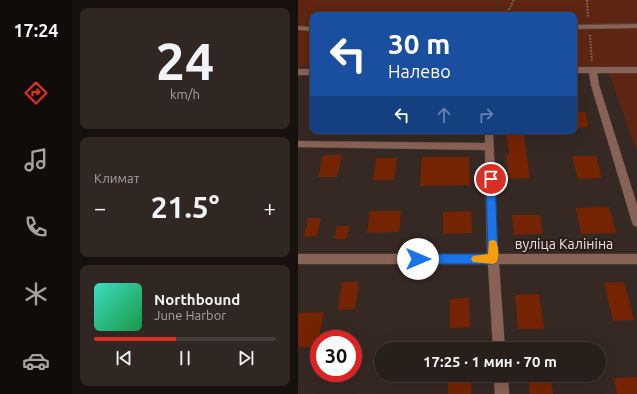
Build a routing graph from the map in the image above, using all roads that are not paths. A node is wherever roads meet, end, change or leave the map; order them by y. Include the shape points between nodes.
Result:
1 (637, 26) edge
2 (577, 27) edge
3 (298, 28) edge
4 (310, 29) edge
5 (577, 70) edge
6 (593, 70) junction
7 (637, 70) edge
8 (298, 72) edge
9 (310, 72) edge
10 (489, 134) edge
11 (298, 144) edge
12 (490, 147) junction
13 (637, 222) edge
14 (298, 259) edge
15 (493, 259) junction
16 (637, 259) edge
17 (499, 342) edge
18 (501, 382) edge
19 (502, 394) edge

1 - 2 street
3 - 4 street
5 - 6 street
6 - 7 street
6 - 13 street via 595,85
8 - 9 street
10 - 12 street
11 - 12 street
12 - 15 street
14 - 15 street, вуліца Калініна
15 - 16 street, вуліца Калініна
15 - 17 street
18 - 19 street

